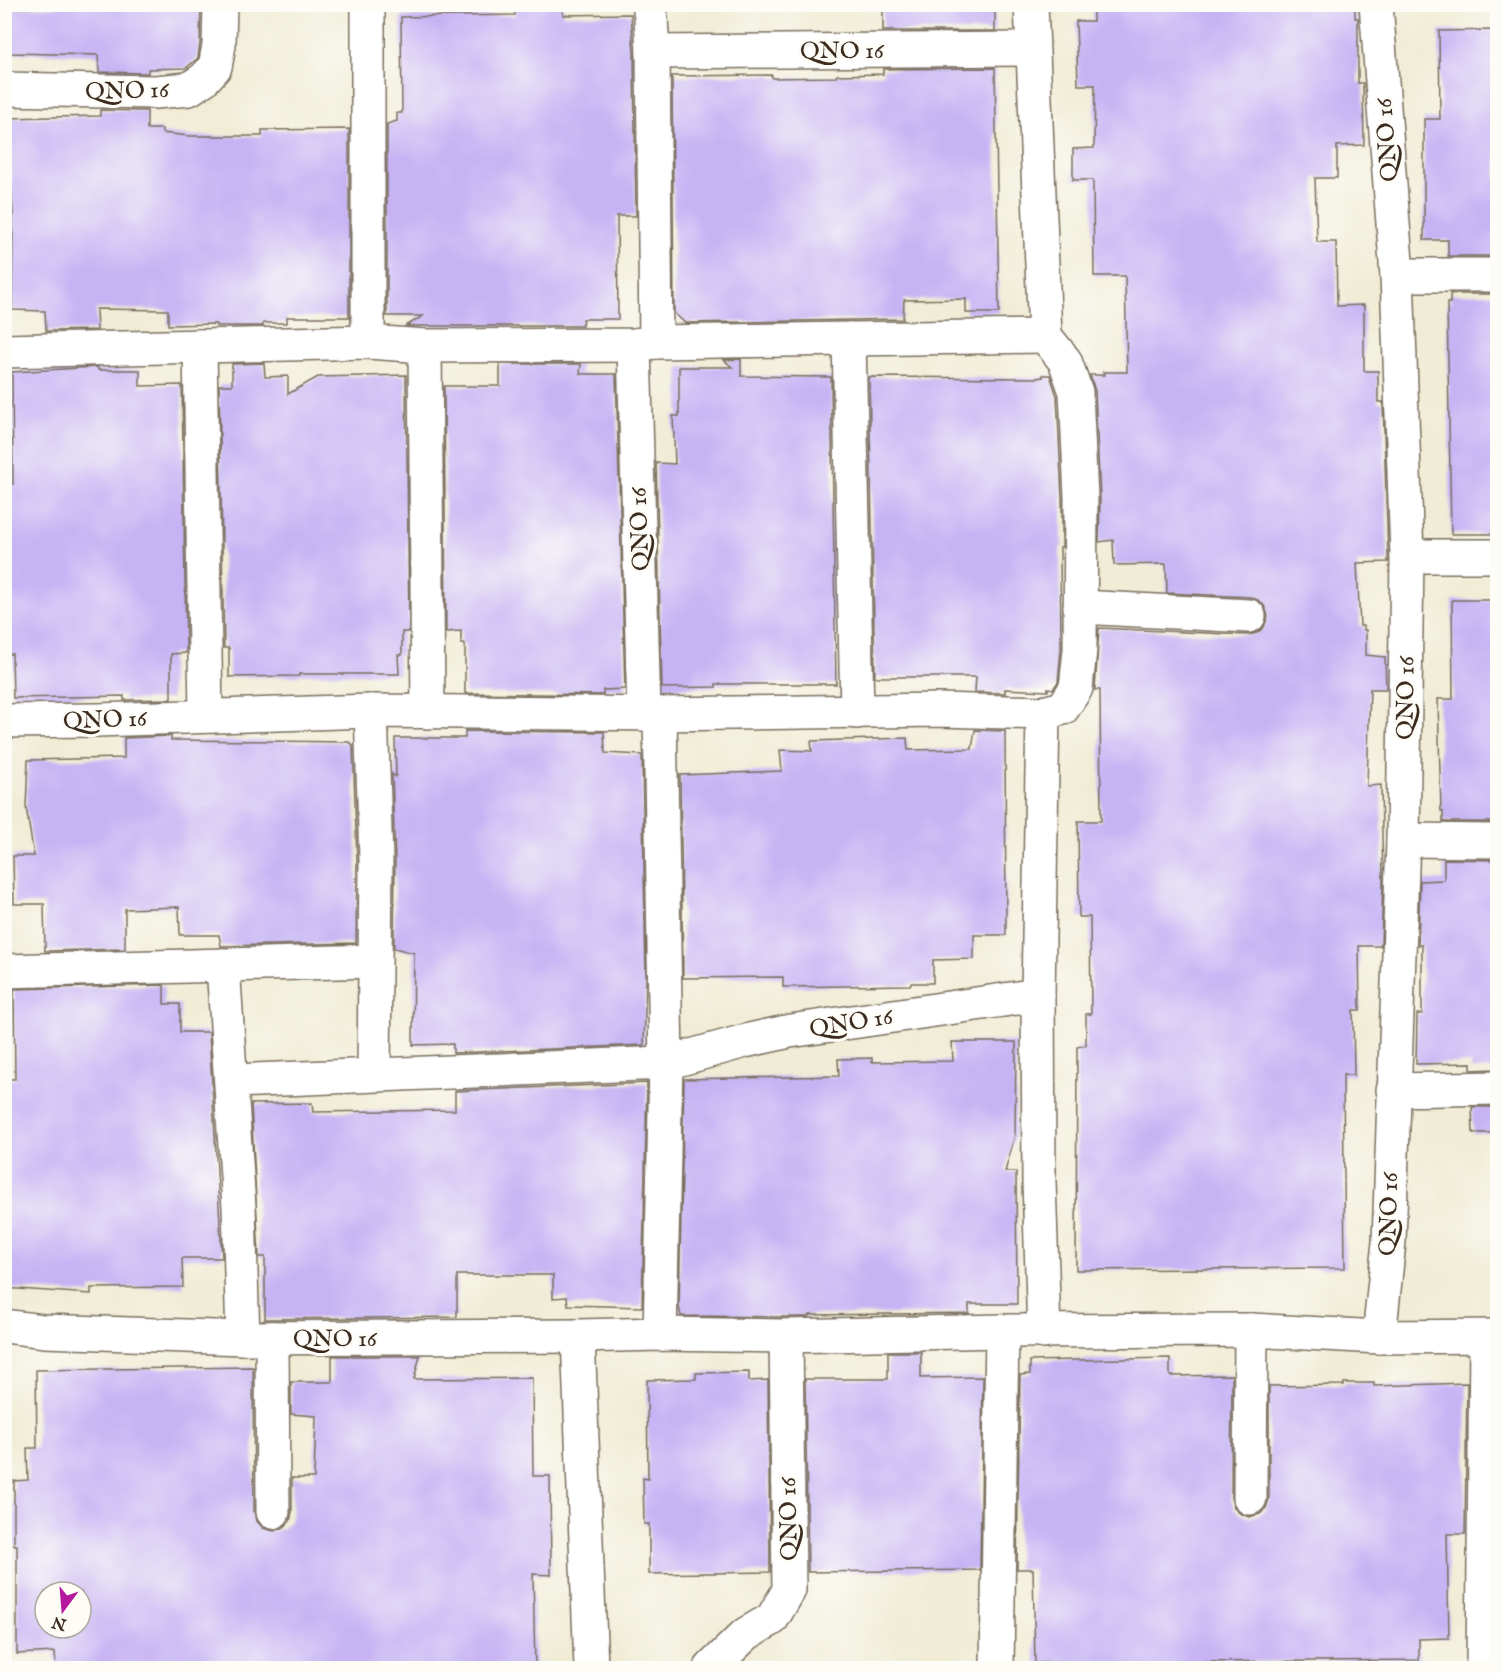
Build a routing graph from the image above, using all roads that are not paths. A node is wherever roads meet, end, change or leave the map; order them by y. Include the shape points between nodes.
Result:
1 (220, 4) edge
2 (368, 4) edge
3 (648, 4) edge
4 (1031, 4) edge
5 (1376, 4) edge
6 (1032, 49) junction
7 (653, 52) junction
8 (4, 89) edge
9 (1397, 275) junction
10 (1497, 275) edge
11 (1045, 336) junction
12 (849, 339) junction
13 (368, 342) junction
14 (645, 344) junction
15 (200, 346) junction
16 (425, 346) junction
17 (4, 351) edge
18 (1497, 555) edge
19 (1407, 556) junction
20 (1080, 607) junction
21 (1249, 616) dead end
22 (371, 711) junction
23 (428, 712) junction
24 (857, 712) junction
25 (1043, 713) junction
26 (652, 714) junction
27 (206, 715) junction
28 (4, 721) edge
29 (1403, 840) junction
30 (1497, 841) edge
31 (374, 961) junction
32 (223, 964) junction
33 (4, 971) edge
34 (1038, 996) junction
35 (666, 1063) junction
36 (374, 1074) junction
37 (232, 1081) junction
38 (1497, 1088) edge
39 (1393, 1090) junction
40 (4, 1326) edge
41 (1251, 1330) junction
42 (1002, 1331) junction
43 (1044, 1332) junction
44 (660, 1334) junction
45 (578, 1336) junction
46 (786, 1336) junction
47 (1379, 1337) junction
48 (1492, 1337) edge
49 (258, 1338) junction
50 (1250, 1498) dead end
51 (273, 1512) dead end
52 (591, 1668) edge
53 (711, 1668) edge
54 (998, 1668) edge
55 (1483, 1668) edge

1 - 8 street, QNO 16 via 215,67 189,89
2 - 13 street
3 - 7 street, QNO 16
4 - 6 street
5 - 9 street, QNO 16
6 - 7 street, QNO 16
6 - 11 street
7 - 14 street, QNO 16
9 - 10 street
9 - 19 street, QNO 16
11 - 12 street
11 - 20 street, QNO 16 via 1065,361 1076,392 1081,498
12 - 14 street
12 - 24 street
13 - 15 street
13 - 16 street
14 - 16 street
14 - 26 street, QNO 16
15 - 17 street
15 - 27 street
16 - 23 street
18 - 19 street
19 - 29 street, QNO 16
20 - 21 street
20 - 25 street, QNO 16 via 1076,688 1063,708
22 - 23 street, QNO 16
22 - 27 street, QNO 16
22 - 31 street via 376,860
23 - 26 street, QNO 16
24 - 25 street, QNO 16
24 - 26 street, QNO 16
25 - 34 street
26 - 35 street, QNO 16
27 - 28 street, QNO 16
29 - 30 street
29 - 39 street, QNO 16
31 - 32 street
31 - 36 street
32 - 33 street
32 - 37 street, QNO 16
34 - 35 street, QNO 16 via 790,1031
34 - 43 street
35 - 36 street, QNO 16
35 - 44 street, QNO 16
36 - 37 street, QNO 16
37 - 49 street, QNO 16
38 - 39 street
39 - 47 street, QNO 16 via 1389,1242
40 - 49 street, QNO 16 via 44,1331
41 - 43 street, QNO 16
41 - 47 street, QNO 16
41 - 50 street
42 - 43 street, QNO 16
42 - 46 street, QNO 16
42 - 54 street
44 - 45 street, QNO 16
44 - 46 street, QNO 16
45 - 49 street, QNO 16
45 - 52 street
46 - 53 street, QNO 16 via 789,1590 772,1619 746,1634
47 - 48 street, QNO 16
48 - 55 street, QNO 16
49 - 51 street, QNO 16

